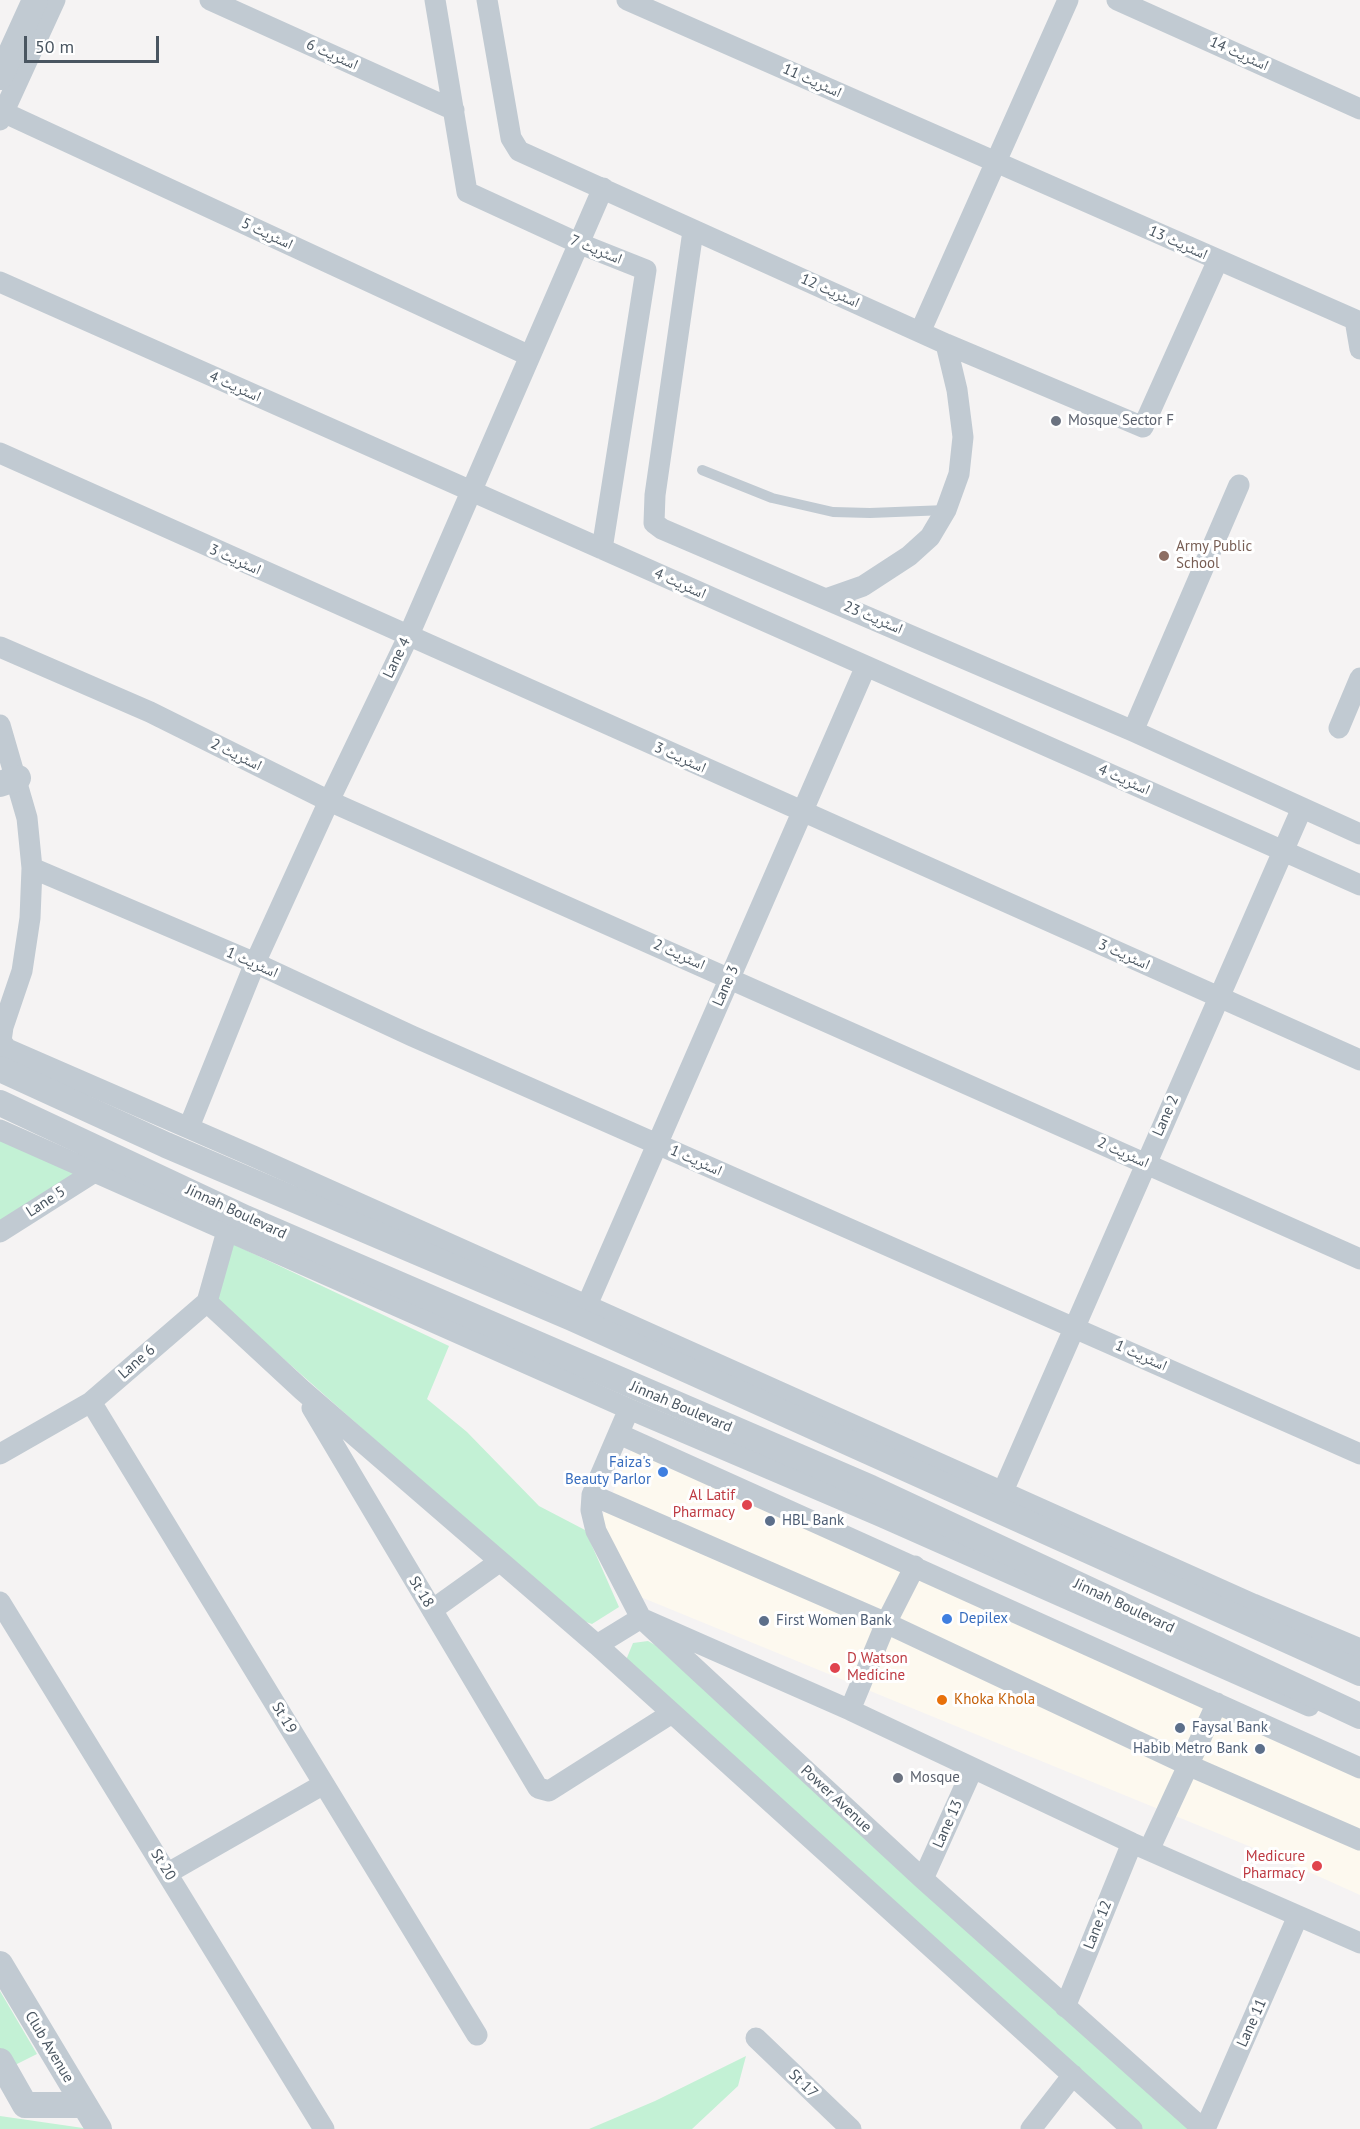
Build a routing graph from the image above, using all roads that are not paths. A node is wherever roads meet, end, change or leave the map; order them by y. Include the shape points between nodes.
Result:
1 (35, 0) edge
2 (55, 0) edge
3 (210, 0) edge
4 (435, 0) edge
5 (487, 0) edge
6 (627, 0) edge
7 (1068, 0) edge
8 (1117, 0) edge
9 (664, 7) edge
10 (0, 77) edge
11 (1360, 109) edge
12 (454, 110) junction
13 (2, 116) edge
14 (997, 163) junction
15 (603, 188) junction
16 (693, 231) junction
17 (578, 243) junction
18 (1218, 260) junction
19 (0, 282) edge
20 (1357, 321) edge
21 (921, 330) junction
22 (946, 344) junction
23 (1360, 348) edge
24 (530, 356) junction
25 (0, 453) edge
26 (702, 470) dead end
27 (1239, 485) dead end
28 (472, 492) junction
29 (946, 510) junction
30 (602, 549) junction
31 (826, 599) junction
32 (408, 637) junction
33 (0, 647) edge
34 (866, 666) junction
35 (1360, 678) edge
36 (0, 725) edge
37 (1340, 728) dead end
38 (1133, 731) junction
39 (9, 781) edge
40 (329, 801) junction
41 (1302, 808) junction
42 (802, 812) junction
43 (1360, 834) edge
44 (1283, 850) junction
45 (32, 868) junction
46 (1360, 885) edge
47 (255, 963) junction
48 (729, 978) junction
49 (1219, 997) junction
50 (1360, 1060) edge
51 (0, 1069) edge
52 (0, 1103) edge
53 (189, 1127) junction
54 (0, 1130) edge
55 (657, 1144) junction
56 (1146, 1164) junction
57 (93, 1173) junction
58 (227, 1230) junction
59 (0, 1232) edge
60 (1360, 1259) edge
61 (207, 1302) junction
62 (587, 1305) junction
63 (1074, 1327) junction
64 (302, 1390) junction
65 (92, 1402) junction
66 (629, 1409) junction
67 (619, 1434) junction
68 (0, 1454) edge
69 (1360, 1454) edge
70 (1003, 1491) junction
71 (592, 1495) junction
72 (498, 1562) junction
73 (915, 1566) junction
74 (0, 1602) edge
75 (432, 1610) junction
76 (641, 1618) junction
77 (886, 1623) junction
78 (597, 1646) junction
79 (1360, 1649) edge
80 (1360, 1673) edge
81 (1217, 1703) junction
82 (850, 1710) junction
83 (672, 1713) junction
84 (1360, 1716) edge
85 (1360, 1728) edge
86 (1190, 1766) junction
87 (973, 1768) junction
88 (1360, 1768) edge
89 (324, 1784) junction
90 (1360, 1840) edge
91 (1141, 1846) junction
92 (168, 1873) junction
93 (923, 1879) junction
94 (1298, 1916) junction
95 (1360, 1942) edge
96 (0, 1964) edge
97 (1065, 2007) junction
98 (477, 2035) dead end
99 (756, 2038) dead end
100 (0, 2061) edge
101 (1073, 2075) junction
102 (83, 2104) junction
103 (99, 2129) edge
104 (324, 2129) edge
105 (851, 2129) edge
106 (1031, 2129) edge
107 (1132, 2129) edge
108 (1204, 2129) edge

1 - 10 street
2 - 13 street
3 - 12 street, اسٹریٹ 6
4 - 12 street, اسٹریٹ 7
5 - 15 street, اسٹریٹ 12 via 511,138 519,151
6 - 9 street, اسٹریٹ 11
7 - 14 street
8 - 11 street, اسٹریٹ 14
9 - 14 street, اسٹریٹ 11
12 - 17 street, اسٹریٹ 7 via 467,192
13 - 24 street, اسٹریٹ 5
14 - 18 street, اسٹریٹ 13
14 - 21 street
15 - 16 street, اسٹریٹ 12
15 - 17 street, Lane 4
16 - 21 street, اسٹریٹ 12
16 - 31 street, اسٹریٹ 23 via 654,523
17 - 24 street, Lane 4
17 - 30 street, اسٹریٹ 7 via 646,270
18 - 20 street, اسٹریٹ 13
18 - 22 street, اسٹریٹ 12 via 1143,427
19 - 28 street, اسٹریٹ 4
20 - 23 street
21 - 22 street, اسٹریٹ 12
22 - 29 street via 963,437 959,474
24 - 28 street, Lane 4
25 - 32 street, اسٹریٹ 3
26 - 29 lane via 772,498 833,512
27 - 38 street
28 - 30 street, اسٹریٹ 4
28 - 32 street, Lane 4
29 - 31 street via 930,537 909,556 863,586
30 - 34 street, اسٹریٹ 4
31 - 38 street, اسٹریٹ 23
32 - 40 street, Lane 4
32 - 42 street, اسٹریٹ 3
33 - 40 street, اسٹریٹ 2 via 150,712
34 - 42 street, Lane 3
34 - 44 street, اسٹریٹ 4
35 - 37 street
36 - 39 street
38 - 41 street, اسٹریٹ 23
39 - 45 street via 27,818
40 - 47 street, Lane 4
40 - 48 street, اسٹریٹ 2
41 - 43 street, اسٹریٹ 23
41 - 44 street, Lane 2
42 - 48 street, Lane 3
42 - 49 street, اسٹریٹ 3
44 - 46 street, اسٹریٹ 4
44 - 49 street, Lane 2
45 - 47 street, اسٹریٹ 1
45 - 53 street via 22,971 1,1041 7,1049
47 - 53 street, Lane 4
47 - 55 street, اسٹریٹ 1
48 - 55 street, Lane 3
48 - 56 street, اسٹریٹ 2
49 - 50 street, اسٹریٹ 3
49 - 56 street, Lane 2
51 - 80 street via 166,1145 572,1318
52 - 84 street, Jinnah Boulevard via 245,1218 871,1488
53 - 62 street
54 - 57 street
55 - 62 street, Lane 3
55 - 63 street, اسٹریٹ 1
56 - 60 street, اسٹریٹ 2
56 - 63 street, Lane 2
57 - 58 street
57 - 59 street, Lane 5
58 - 61 street
58 - 66 street
61 - 64 street
61 - 65 street, Lane 6
62 - 70 street
63 - 69 street, اسٹریٹ 1
63 - 70 street, Lane 2
64 - 72 street
64 - 75 street, St 18
65 - 68 street, Lane 6
65 - 89 street, St 19
66 - 67 street, Power Avenue
66 - 85 street
67 - 71 street, Power Avenue
67 - 73 street
70 - 79 street
71 - 76 street, Power Avenue via 596,1531
71 - 77 street
72 - 75 street
72 - 78 street
73 - 77 street
73 - 81 street
74 - 92 street, St 20
75 - 83 street, St 18 via 543,1791 549,1791
76 - 78 street
76 - 82 street
76 - 93 street, Power Avenue
77 - 82 street
77 - 86 street
78 - 83 street
81 - 86 street, Lane 12
81 - 88 street
82 - 87 street
83 - 101 street
86 - 90 street
86 - 91 street, Lane 12
87 - 91 street
87 - 93 street, Lane 13
89 - 92 street
89 - 98 street, St 19
91 - 94 street
91 - 97 street, Lane 12
92 - 104 street, St 20
93 - 97 street, Power Avenue
94 - 95 street
94 - 108 street, Lane 11
96 - 102 street, Club Avenue
97 - 108 street, Power Avenue
99 - 105 street, St 17
100 - 102 street via 26,2105
101 - 106 street
101 - 107 street
102 - 103 street, Club Avenue

